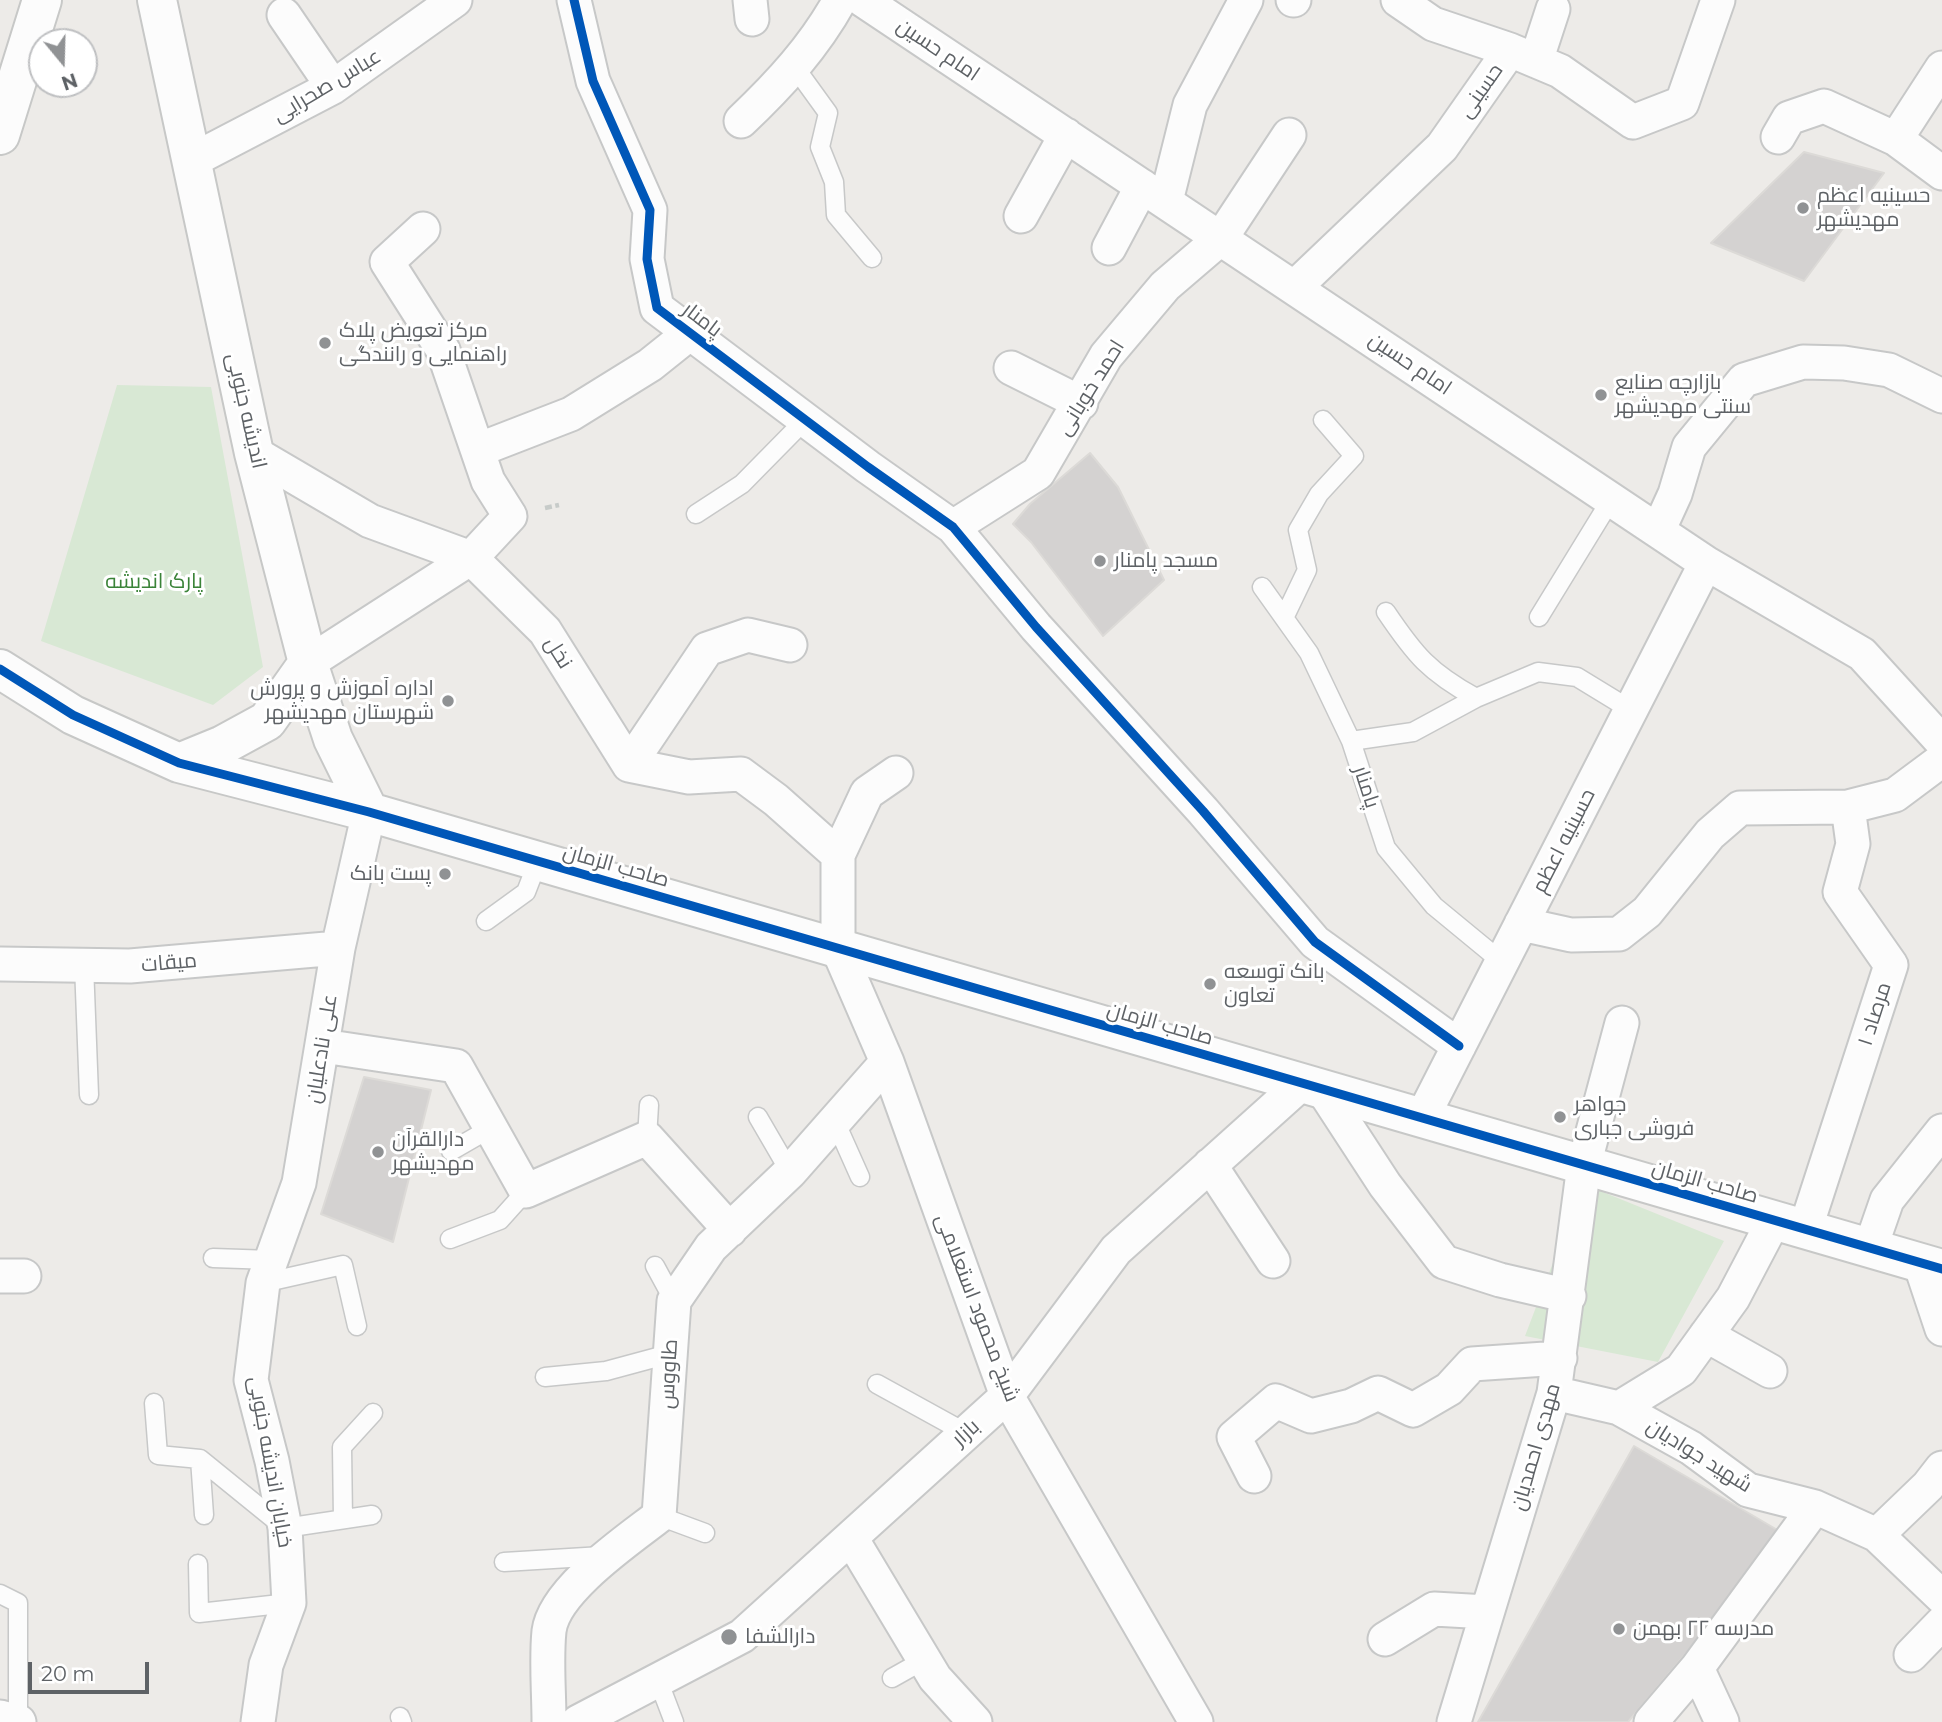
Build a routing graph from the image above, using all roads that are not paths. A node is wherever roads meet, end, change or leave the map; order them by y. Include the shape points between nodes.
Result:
1 (42, 0) edge
2 (157, 0) edge
3 (455, 0) edge
4 (575, 0) edge
5 (840, 0) edge
6 (863, 0) edge
7 (1246, 0) edge
8 (1398, 0) edge
9 (1718, 0) edge
10 (1553, 9) dead end
11 (284, 15) dead end
12 (1523, 56) junction
13 (794, 66) junction
14 (1942, 68) edge
15 (333, 87) junction
16 (741, 121) dead end
17 (0, 135) edge
18 (1066, 135) junction
19 (1289, 135) dead end
20 (1778, 137) dead end
21 (1896, 139) junction
22 (191, 161) junction
23 (1942, 173) edge
24 (1154, 193) junction
25 (1021, 216) dead end
26 (423, 229) dead end
27 (1221, 238) junction
28 (1109, 248) dead end
29 (872, 258) dead end
30 (1295, 287) junction
31 (690, 332) junction
32 (1011, 368) dead end
33 (1942, 396) edge
34 (1081, 404) junction
35 (805, 420) junction
36 (1323, 420) dead end
37 (478, 450) junction
38 (254, 453) junction
39 (1612, 498) junction
40 (696, 514) dead end
41 (953, 527) junction
42 (1659, 529) junction
43 (471, 558) junction
44 (1706, 563) junction
45 (1262, 587) dead end
46 (1386, 611) dead end
47 (1539, 617) dead end
48 (1284, 618) junction
49 (790, 645) dead end
50 (308, 663) junction
51 (0, 669) edge
52 (1476, 698) junction
53 (1631, 710) junction
54 (1351, 741) junction
55 (1942, 742) edge
56 (1942, 760) edge
57 (179, 763) junction
58 (629, 765) junction
59 (896, 773) dead end
60 (1848, 807) junction
61 (369, 812) junction
62 (838, 855) junction
63 (538, 861) junction
64 (486, 921) dead end
65 (1521, 924) junction
66 (338, 948) junction
67 (838, 949) junction
68 (1502, 962) junction
69 (0, 964) edge
70 (84, 965) junction
71 (1622, 1023) dead end
72 (323, 1046) junction
73 (1459, 1046) junction
74 (887, 1062) junction
75 (1313, 1086) junction
76 (89, 1095) dead end
77 (649, 1105) dead end
78 (758, 1117) dead end
79 (1422, 1118) junction
80 (835, 1121) junction
81 (491, 1128) junction
82 (647, 1138) junction
83 (1939, 1139) edge
84 (451, 1151) dead end
85 (1210, 1165) junction
86 (1584, 1165) junction
87 (790, 1172) junction
88 (860, 1177) dead end
89 (526, 1191) junction
90 (1789, 1225) junction
91 (730, 1230) junction
92 (450, 1240) dead end
93 (1870, 1249) junction
94 (213, 1258) dead end
95 (1273, 1261) dead end
96 (655, 1266) dead end
97 (1931, 1266) edge
98 (267, 1271) junction
99 (1569, 1296) junction
100 (674, 1301) junction
101 (357, 1326) dead end
102 (1942, 1329) edge
103 (1706, 1335) junction
104 (669, 1354) junction
105 (1560, 1358) junction
106 (1770, 1371) dead end
107 (545, 1377) dead end
108 (877, 1384) dead end
109 (1554, 1393) junction
110 (1007, 1396) junction
111 (154, 1403) dead end
112 (1619, 1408) junction
113 (373, 1413) dead end
114 (966, 1433) junction
115 (200, 1459) junction
116 (1254, 1476) dead end
117 (1937, 1485) edge
118 (1815, 1507) junction
119 (204, 1515) dead end
120 (372, 1515) dead end
121 (659, 1516) junction
122 (343, 1519) junction
123 (285, 1528) junction
124 (705, 1534) dead end
125 (1877, 1535) junction
126 (851, 1538) junction
127 (609, 1555) junction
128 (505, 1562) dead end
129 (198, 1564) dead end
130 (0, 1594) edge
131 (1942, 1597) edge
132 (289, 1603) junction
133 (1487, 1612) junction
134 (1942, 1623) edge
135 (1385, 1639) dead end
136 (1911, 1655) dead end
137 (924, 1660) junction
138 (1697, 1668) junction
139 (892, 1678) dead end
140 (658, 1680) junction
141 (0, 1717) edge
142 (18, 1722) edge
143 (258, 1722) edge
144 (549, 1722) edge
145 (578, 1722) edge
146 (674, 1722) edge
147 (975, 1722) edge
148 (1196, 1722) edge
149 (1454, 1722) edge
150 (1651, 1722) edge
151 (1722, 1722) edge

1 - 17 street
2 - 22 street, اندیشه جنوبی
3 - 15 street, عباس صحرایی
4 - 31 street, پامنار via 593,81 650,210 647,258 657,308
5 - 13 street via 822,33
6 - 18 street, امام حسین
7 - 24 street via 1190,105
8 - 12 street via 1433,24
9 - 12 street, حسینی via 1682,103 1633,122 1560,71
10 - 12 street
11 - 15 street
12 - 30 street, حسینی via 1442,147
13 - 16 street
13 - 29 lane via 828,113 820,147 834,182 836,215
14 - 21 street
15 - 22 street, عباس صحرایی
18 - 24 street, امام حسین
18 - 25 street
19 - 27 street, احمد خوبانی
20 - 21 street via 1789,118 1824,106
21 - 23 street
22 - 38 street, اندیشه جنوبی
24 - 27 street, امام حسین
24 - 28 street
26 - 37 street via 387,262 443,350
27 - 30 street, امام حسین
27 - 34 street, احمد خوبانی via 1165,286 1114,346
30 - 39 street, امام حسین
31 - 35 street, پامنار
31 - 37 street via 650,365 571,414
32 - 34 street
33 - 42 street via 1889,370 1844,363 1803,362 1744,380 1689,447
34 - 41 street, احمد خوبانی via 1038,473
35 - 40 lane via 742,484
35 - 41 street, پامنار
36 - 48 lane via 1354,456 1319,494 1298,530 1307,570
37 - 43 street via 488,481 510,516
38 - 43 street, نخل via 370,522
38 - 50 street, اندیشه جنوبی
39 - 42 street, امام حسین
39 - 47 lane
41 - 73 street, پامنار via 1315,942
42 - 44 street, امام حسین
43 - 50 street
43 - 58 street, نخل via 545,631
44 - 53 street, حسینیه اعظم
44 - 55 street, امام حسین via 1863,654
45 - 48 lane, پامنار
46 - 52 lane via 1416,656 1440,679
48 - 54 lane, پامنار via 1309,653
49 - 58 street via 748,635 707,649
50 - 57 street via 267,721 223,746
50 - 61 street, اندیشه جنوبی via 332,740
51 - 57 street, صاحب الزمان via 73,715
52 - 53 lane via 1538,672 1577,677
52 - 54 lane via 1413,732
53 - 65 street, حسینیه اعظم
54 - 68 lane, پامنار via 1385,848 1434,906
56 - 60 street via 1895,795
57 - 61 street, صاحب الزمان
58 - 62 street via 689,778 741,774
59 - 62 street via 867,793
60 - 65 street via 1740,808 1710,834 1647,912 1619,934 1571,935
60 - 90 street, مرصاد ۱ via 1853,844 1840,892 1891,965
61 - 63 street, صاحب الزمان
61 - 66 street, علی نادعلیان
62 - 67 street
63 - 64 lane via 526,892
63 - 67 street, صاحب الزمان
65 - 68 street, حسینیه اعظم
66 - 70 street, میقات via 130,966
66 - 72 street, علی نادعلیان
67 - 74 street, شیخ محمود استعلامی
67 - 75 street, صاحب الزمان
68 - 73 street, حسینیه اعظم
69 - 70 street, میقات
70 - 76 lane
71 - 86 street, مهدی احمدیان
72 - 81 street via 456,1066
72 - 98 street, علی نادعلیان via 299,1183
73 - 79 street, حسینیه اعظم
74 - 80 street, طاووس
74 - 110 street, شیخ محمود استعلامی
75 - 79 street, صاحب الزمان
75 - 85 street, بازار
75 - 99 street via 1444,1262
77 - 82 lane
78 - 87 lane
79 - 86 street, صاحب الزمان
80 - 87 street, طاووس
80 - 88 lane
81 - 84 lane
81 - 89 street
82 - 89 street
82 - 91 street
83 - 93 street via 1886,1200
85 - 95 street
85 - 110 street, بازار via 1116,1250
86 - 90 street, صاحب الزمان
86 - 99 street, مهدی احمدیان
87 - 91 street, طاووس
89 - 92 lane via 500,1220
90 - 93 street, صاحب الزمان
90 - 103 street
91 - 100 street, طاووس via 711,1247
93 - 97 street, صاحب الزمان
94 - 98 lane
96 - 100 lane
97 - 102 street
98 - 101 lane via 343,1265
98 - 123 street, خیابان اندیشه جنوبی via 251,1380
99 - 105 street, مهدی احمدیان
100 - 104 street, طاووس
103 - 106 street
103 - 112 street via 1681,1370
104 - 107 lane via 606,1371
104 - 121 street, طاووس
105 - 109 street, مهدی احمدیان
105 - 116 street via 1472,1364 1449,1389 1413,1410 1378,1393 1351,1406 1311,1416 1276,1401 1234,1437
108 - 114 lane
109 - 112 street, شهید جوادیان
109 - 133 street, مهدی احمدیان
110 - 114 street, بازار
110 - 148 street, شیخ محمود استعلامی
111 - 115 lane via 158,1455
112 - 118 street, شهید جوادیان via 1691,1448 1748,1490
113 - 122 lane via 342,1447
114 - 126 street, بازار
115 - 119 lane
115 - 123 lane
117 - 125 street
118 - 125 street, شهید جوادیان
118 - 138 street
120 - 122 lane
121 - 124 lane
121 - 127 street
122 - 123 lane
123 - 132 street, خیابان اندیشه جنوبی
125 - 131 street, شهید جوادیان
126 - 137 street
126 - 140 street, بازار via 742,1636
127 - 128 lane
127 - 144 street via 565,1598 550,1628
129 - 132 lane via 199,1613
130 - 142 lane via 18,1603
132 - 143 street, خیابان اندیشه جنوبی via 266,1665
133 - 135 street via 1434,1609
133 - 149 street, مهدی احمدیان
134 - 136 street
137 - 139 lane
137 - 147 street
138 - 150 street
138 - 151 street
140 - 145 street, بازار
140 - 146 lane
141 - 142 street

